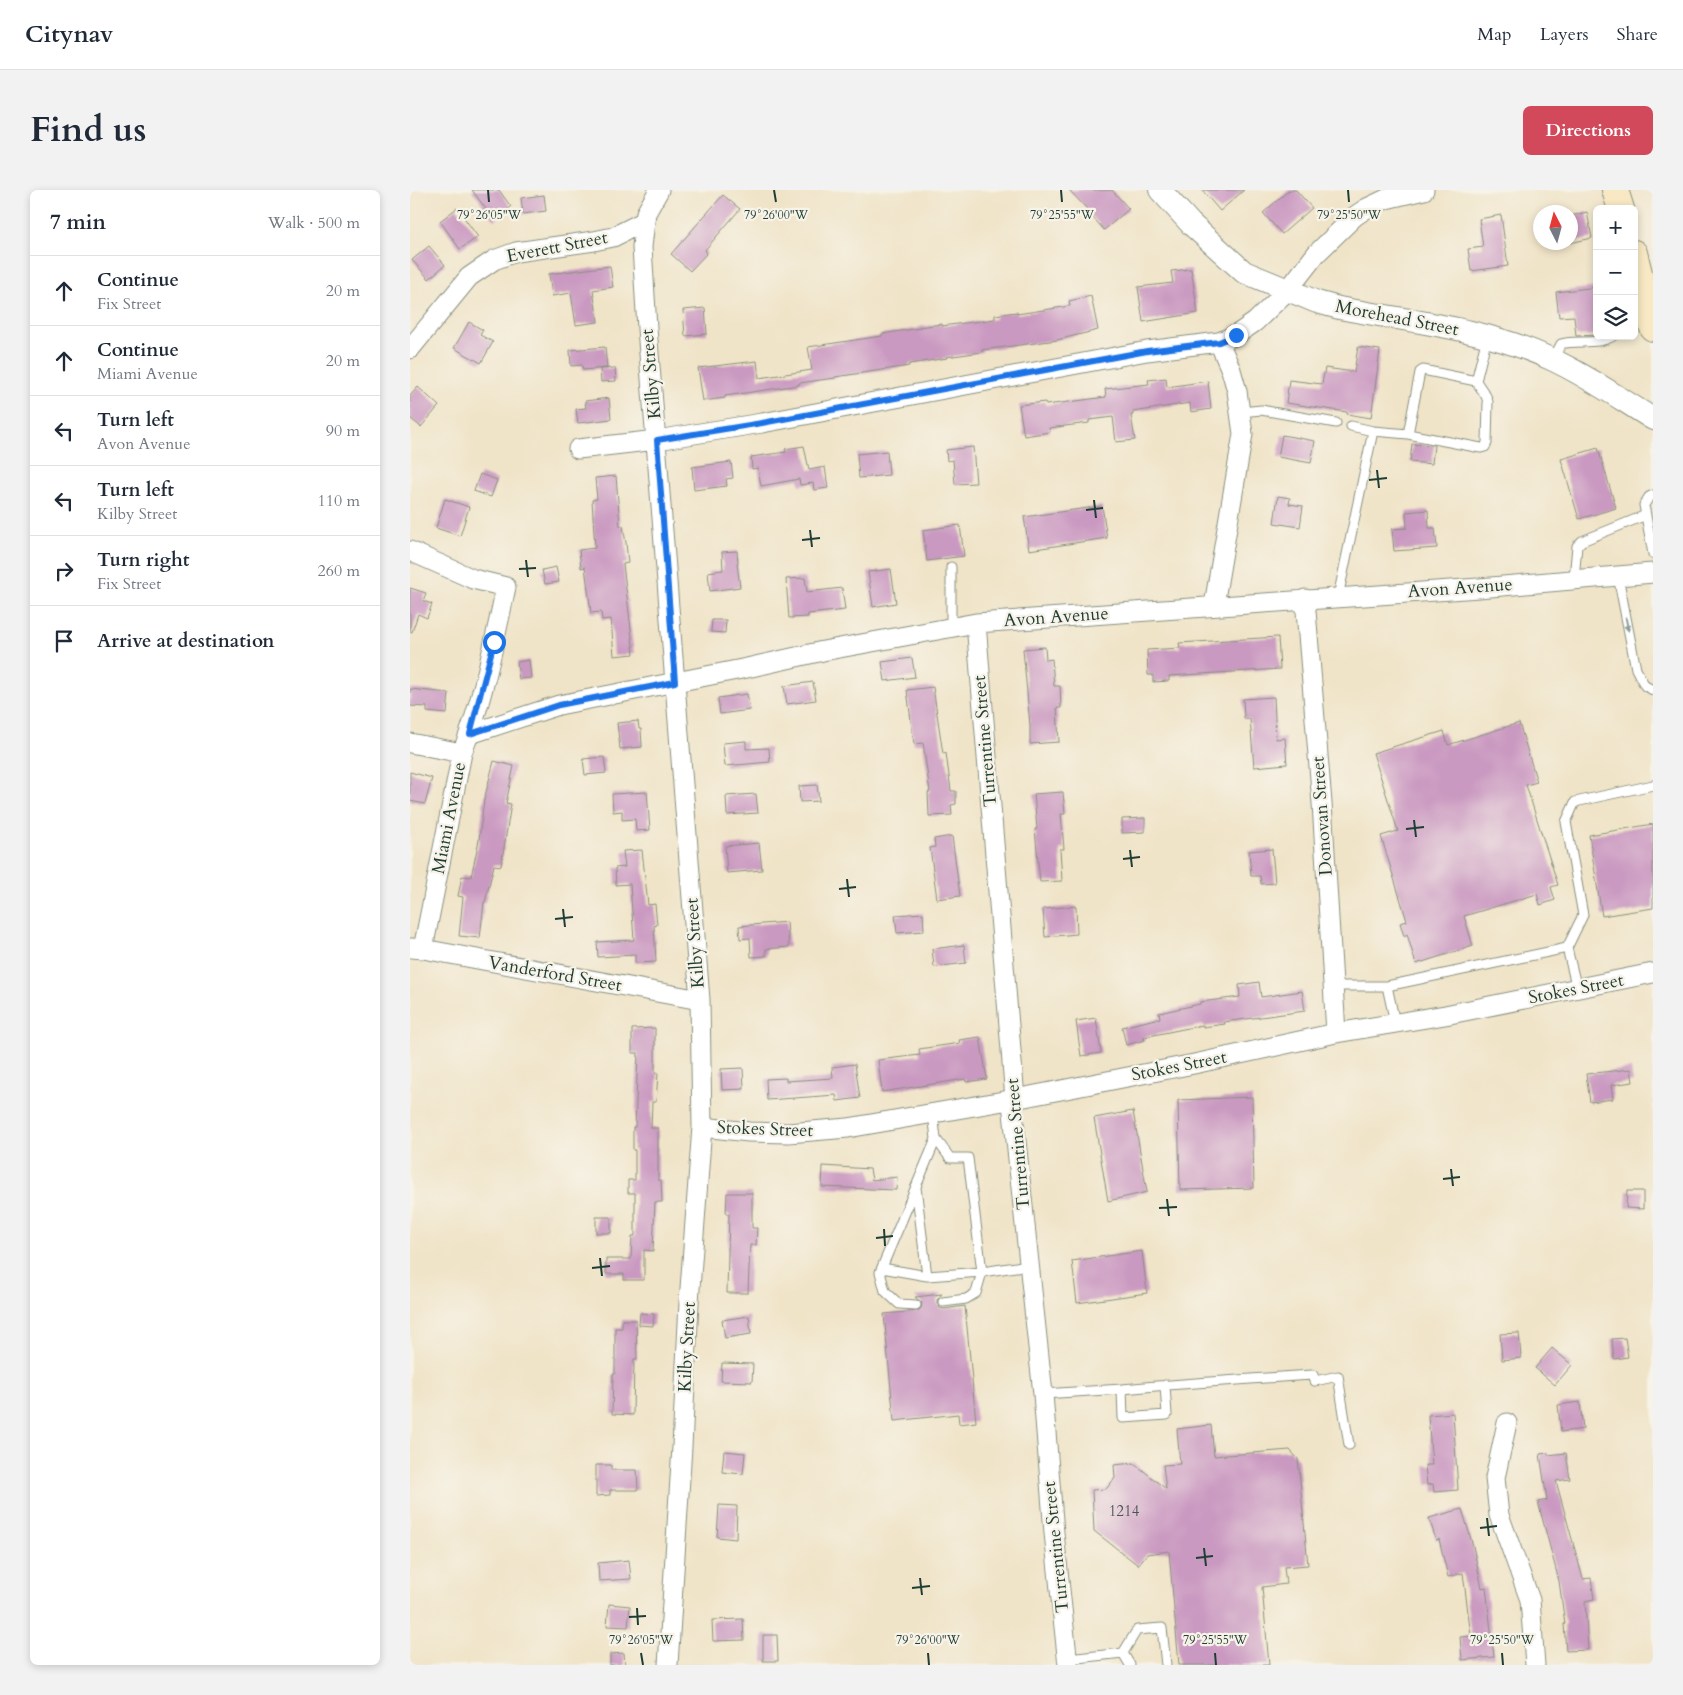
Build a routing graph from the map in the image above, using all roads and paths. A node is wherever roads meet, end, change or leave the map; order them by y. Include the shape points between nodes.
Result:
1 (659, 190) edge
2 (1424, 190) edge
3 (1615, 190) edge
4 (1167, 192) edge
5 (1620, 205) edge
6 (645, 221) junction
7 (1638, 272) edge
8 (1288, 290) junction
9 (1648, 319) edge
10 (1487, 337) junction
11 (1600, 340) edge
12 (1219, 342) junction
13 (410, 349) edge
14 (1553, 360) junction
15 (1476, 381) junction
16 (1241, 412) junction
17 (1653, 419) edge
18 (1336, 423) dead end
19 (1351, 426) dead end
20 (1373, 431) junction
21 (1408, 434) junction
22 (657, 440) junction
23 (578, 449) dead end
24 (1653, 495) edge
25 (1646, 515) junction
26 (410, 551) edge
27 (1653, 554) edge
28 (951, 567) dead end
29 (1653, 572) edge
30 (1618, 576) junction
31 (1574, 579) junction
32 (1338, 597) junction
33 (1305, 599) junction
34 (1214, 606) junction
35 (976, 623) junction
36 (951, 628) junction
37 (675, 682) junction
38 (1653, 690) edge
39 (470, 734) junction
40 (410, 743) edge
41 (462, 754) junction
42 (1653, 786) edge
43 (416, 948) edge
44 (1567, 948) junction
45 (1653, 973) edge
46 (1333, 986) junction
47 (1387, 986) junction
48 (1577, 988) junction
49 (700, 1000) junction
50 (1395, 1023) junction
51 (1336, 1033) junction
52 (1015, 1099) junction
53 (933, 1113) junction
54 (702, 1127) junction
55 (936, 1139) junction
56 (916, 1186) junction
57 (1029, 1265) junction
58 (882, 1268) junction
59 (982, 1272) junction
60 (927, 1276) junction
61 (943, 1302) dead end
62 (916, 1305) dead end
63 (1165, 1385) junction
64 (1122, 1389) junction
65 (1043, 1394) junction
66 (1507, 1423) dead end
67 (1349, 1445) dead end
68 (1123, 1654) junction
69 (1068, 1662) edge
70 (668, 1665) edge
71 (1130, 1665) edge
72 (1166, 1665) edge
73 (1535, 1665) edge

1 - 6 street
2 - 8 street via 1386,198 1356,216 1316,254
3 - 5 main road
4 - 8 street, Morehead Street via 1191,224 1244,272
6 - 13 street, Everett Street via 594,241 516,252 494,260 468,277
6 - 22 street, Kilby Street via 642,248
7 - 9 main road
8 - 10 street, Morehead Street via 1339,308
8 - 12 street via 1255,322
10 - 14 street, Morehead Street
10 - 15 lane
11 - 14 lane via 1561,344
12 - 16 street via 1231,370
12 - 22 street via 1147,351
14 - 17 street, Morehead Street
15 - 21 lane via 1420,372
15 - 21 lane via 1488,402 1485,446 1481,448
16 - 18 lane via 1261,410
16 - 34 street via 1243,434
19 - 20 lane
20 - 21 lane
20 - 32 lane
22 - 23 street
22 - 37 street, Kilby Street
24 - 25 lane via 1644,505
25 - 27 lane
25 - 31 lane via 1582,541 1577,546
26 - 39 street, Miami Avenue via 473,579 506,587
28 - 36 lane
29 - 30 street, Avon Avenue
30 - 31 street, Avon Avenue
30 -> 38 lane via 1636,669 1645,686
31 - 32 street, Avon Avenue
32 - 33 street, Avon Avenue
33 - 34 street, Avon Avenue
33 - 46 street, Donovan Street
34 - 35 street, Avon Avenue
35 - 36 street, Avon Avenue
35 - 52 street, Turrentine Street
36 - 37 street, Avon Avenue
37 - 39 street, Avon Avenue via 559,705
37 - 49 street, Kilby Street
39 - 41 street, Miami Avenue
40 - 41 street
41 - 43 street, Miami Avenue
42 - 44 lane via 1575,802 1566,822 1583,915
43 - 49 street, Vanderford Street
44 - 47 lane
44 - 48 lane
45 - 48 street, Stokes Street
46 - 47 lane
46 - 51 street, Donovan Street
47 - 50 lane
48 - 50 street, Stokes Street
49 - 54 street, Kilby Street
50 - 51 street, Stokes Street
51 - 52 street, Stokes Street
52 - 53 street, Stokes Street
52 - 57 street, Turrentine Street via 1012,1103
53 - 54 street, Stokes Street via 808,1133
53 - 55 lane
54 - 70 street, Kilby Street
55 - 56 lane
55 - 59 lane via 950,1158 968,1158
56 - 58 lane
56 - 60 lane
57 - 59 lane
57 - 65 street, Turrentine Street
58 - 60 lane
58 - 62 lane via 880,1272 885,1291 899,1304
59 - 60 lane
59 - 61 lane via 976,1293 966,1299
63 - 64 lane
63 - 64 lane via 1167,1415 1123,1418
63 - 67 lane via 1314,1375 1315,1381 1338,1376
64 - 65 lane
65 - 69 street, Turrentine Street
66 - 73 street via 1495,1478 1499,1515 1530,1600
68 - 69 lane
68 - 71 lane
68 - 72 lane via 1137,1630 1162,1628

